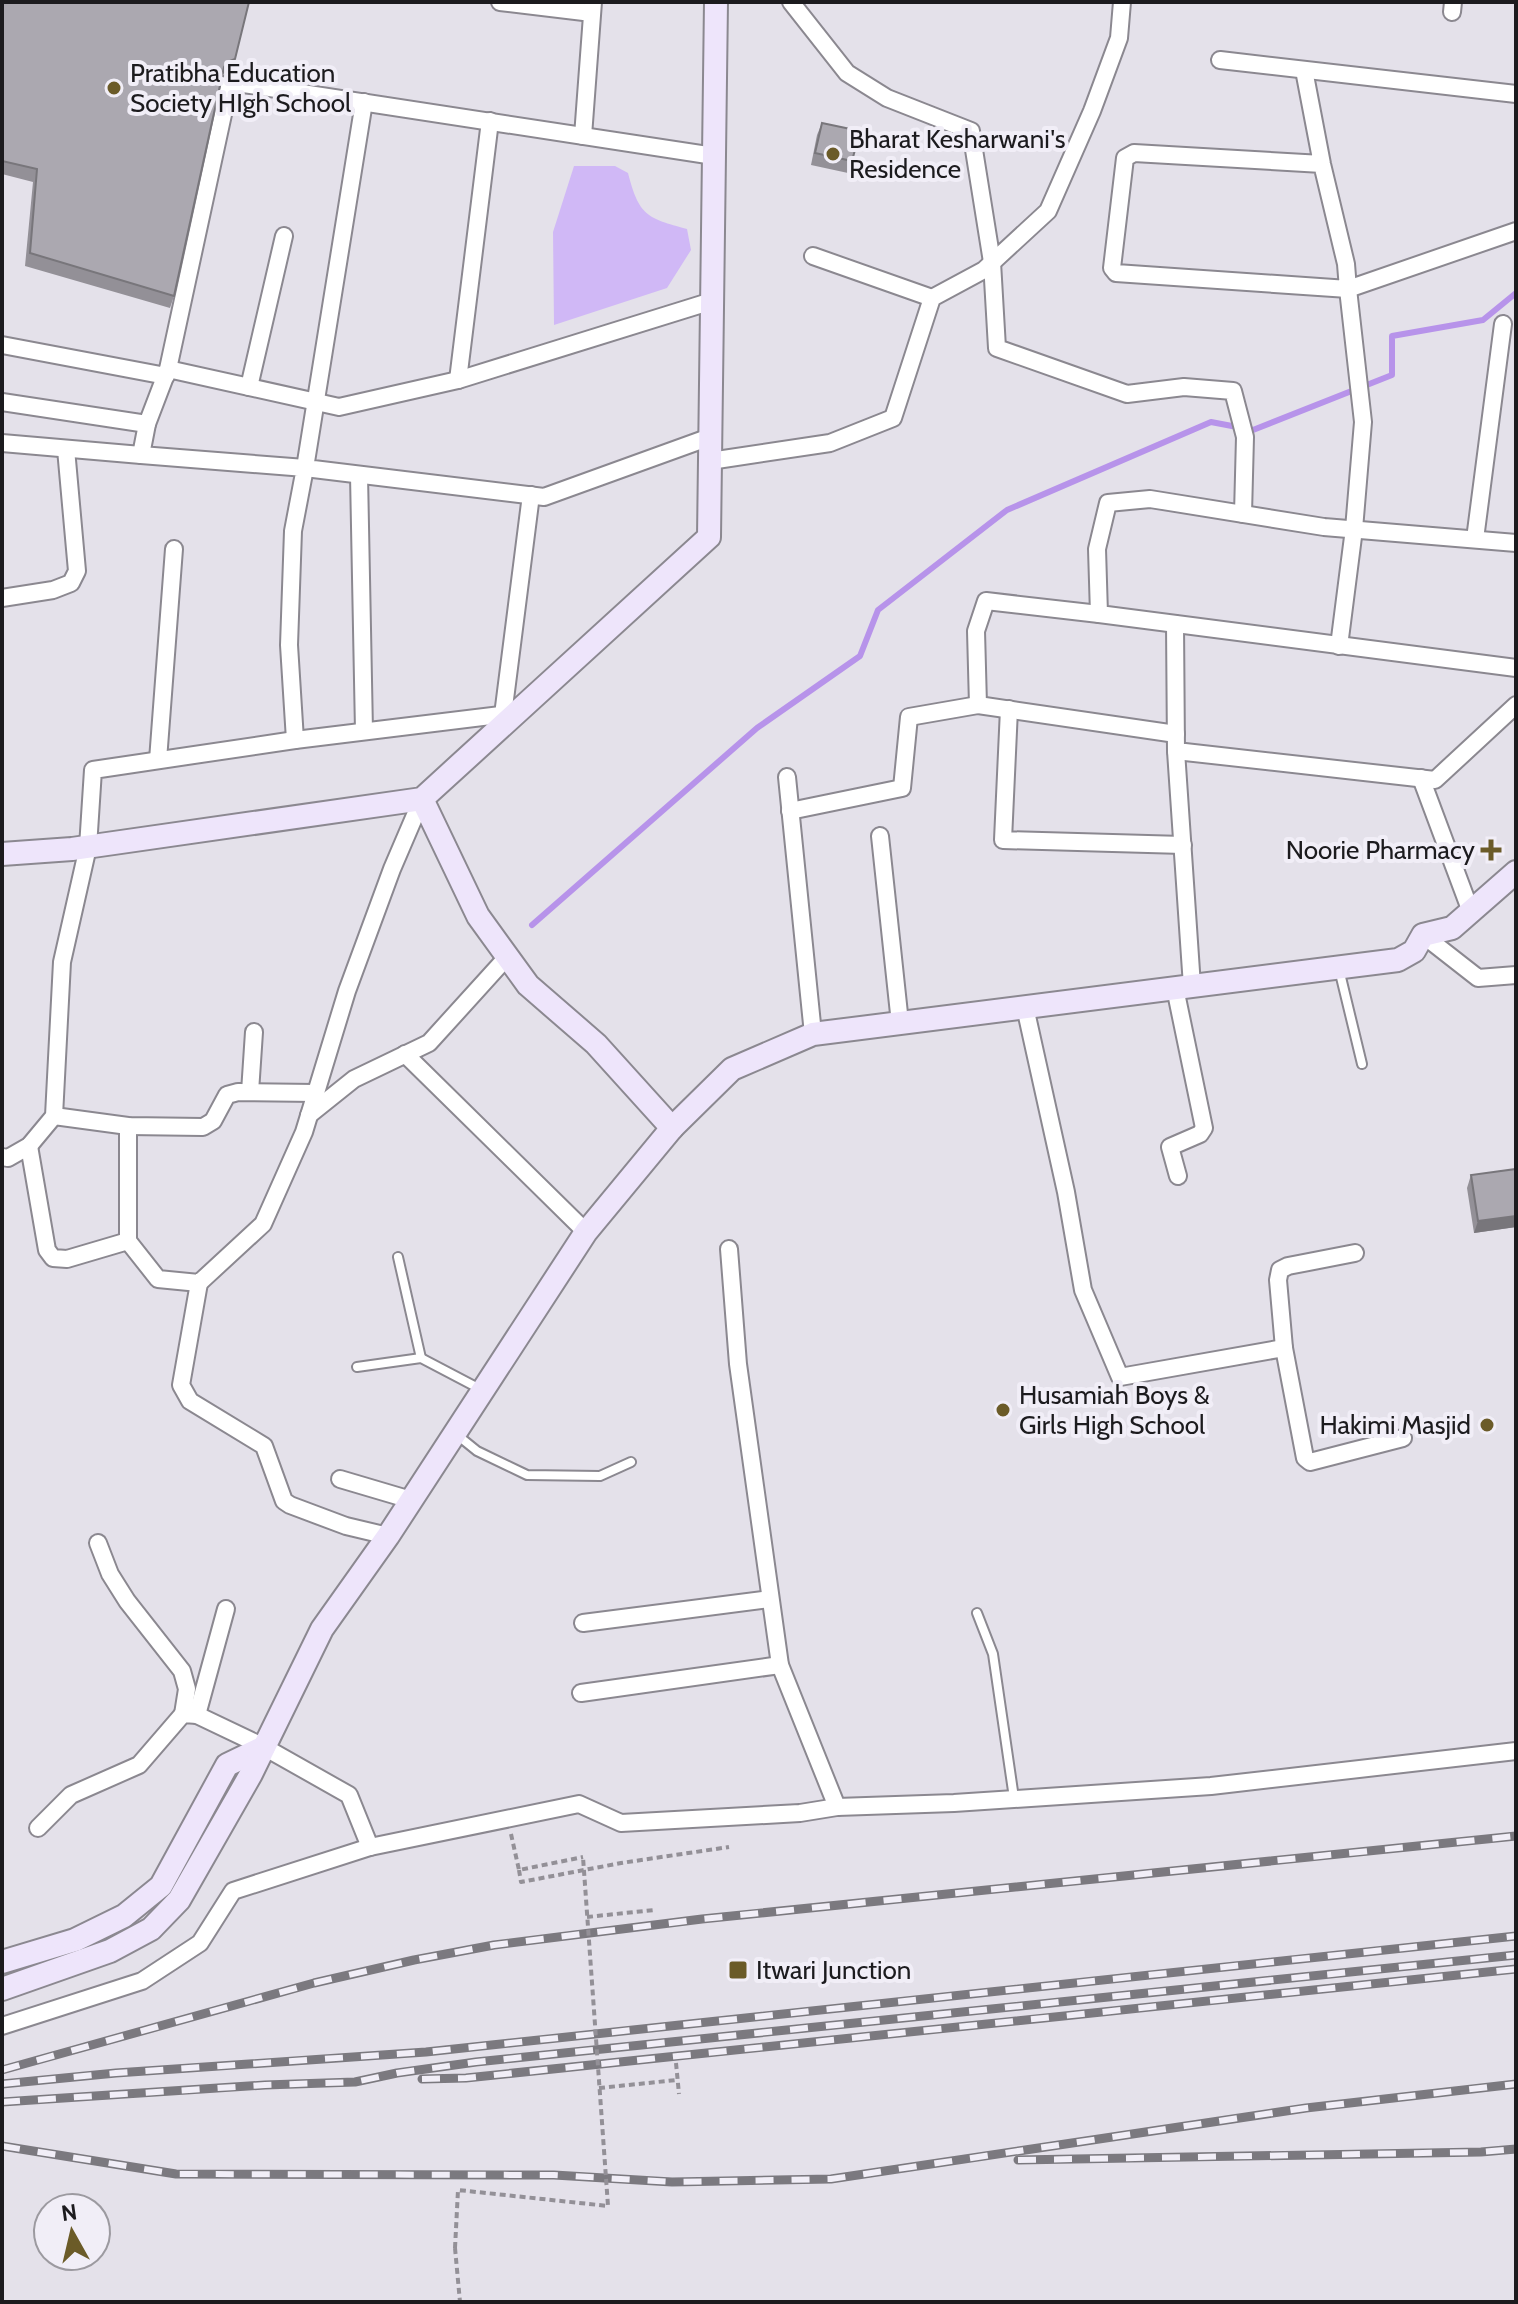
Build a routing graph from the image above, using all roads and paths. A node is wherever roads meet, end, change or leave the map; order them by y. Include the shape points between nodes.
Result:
1 (500, 2) edge
2 (716, 2) edge
3 (791, 2) edge
4 (1122, 2) edge
5 (592, 8) edge
6 (1220, 60) dead end
7 (1304, 70) junction
8 (1516, 94) edge
9 (364, 102) junction
10 (490, 121) junction
11 (583, 136) junction
12 (714, 156) junction
13 (1322, 164) junction
14 (1516, 231) edge
15 (284, 236) dead end
16 (813, 256) dead end
17 (992, 262) junction
18 (1348, 289) junction
19 (932, 298) junction
20 (712, 301) junction
21 (1503, 324) dead end
22 (2, 345) edge
23 (167, 373) junction
24 (458, 380) junction
25 (249, 387) junction
26 (2, 402) edge
27 (316, 402) junction
28 (147, 424) junction
29 (710, 437) junction
30 (2, 443) edge
31 (66, 449) junction
32 (141, 455) junction
33 (710, 461) junction
34 (305, 468) junction
35 (359, 475) junction
36 (531, 495) junction
37 (1243, 514) junction
38 (1354, 529) junction
39 (1475, 539) junction
40 (1516, 543) edge
41 (174, 549) dead end
42 (2, 598) edge
43 (1099, 614) junction
44 (1175, 624) junction
45 (1339, 646) junction
46 (1516, 668) edge
47 (978, 705) junction
48 (1516, 705) edge
49 (1009, 709) junction
50 (510, 714) junction
51 (364, 731) junction
52 (295, 740) junction
53 (1176, 743) junction
54 (158, 760) junction
55 (787, 777) dead end
56 (1421, 778) junction
57 (422, 799) junction
58 (790, 811) junction
59 (880, 836) dead end
60 (1183, 845) junction
61 (88, 847) junction
62 (4, 848) edge
63 (1516, 872) edge
64 (1471, 912) junction
65 (1423, 935) junction
66 (507, 957) junction
67 (1339, 968) junction
68 (1516, 975) edge
69 (1184, 987) junction
70 (1025, 1007) junction
71 (900, 1023) junction
72 (254, 1032) dead end
73 (813, 1034) junction
74 (405, 1054) junction
75 (1362, 1064) dead end
76 (250, 1092) junction
77 (316, 1093) junction
78 (309, 1115) junction
79 (54, 1116) junction
80 (128, 1126) junction
81 (672, 1128) junction
82 (29, 1146) junction
83 (4, 1162) edge
84 (1178, 1176) dead end
85 (586, 1232) junction
86 (128, 1241) junction
87 (729, 1249) dead end
88 (1355, 1253) dead end
89 (398, 1257) dead end
90 (199, 1283) junction
91 (1284, 1348) junction
92 (421, 1358) junction
93 (357, 1367) dead end
94 (483, 1391) junction
95 (455, 1433) junction
96 (1403, 1438) dead end
97 (631, 1462) dead end
98 (340, 1479) dead end
99 (411, 1500) junction
100 (388, 1536) junction
101 (98, 1543) dead end
102 (770, 1599) junction
103 (226, 1609) dead end
104 (977, 1613) dead end
105 (583, 1623) dead end
106 (780, 1665) junction
107 (581, 1693) dead end
108 (190, 1714) junction
109 (264, 1747) junction
110 (1516, 1751) edge
111 (1015, 1799) junction
112 (837, 1807) junction
113 (508, 1819) junction
114 (38, 1828) dead end
115 (370, 1847) junction
116 (729, 1847) dead end
117 (519, 1870) junction
118 (654, 1910) dead end
119 (587, 1917) junction
120 (2, 1962) edge
121 (2, 1989) edge
122 (2, 2026) edge
123 (676, 2063) dead end
124 (677, 2080) junction
125 (599, 2088) junction
126 (679, 2094) dead end
127 (460, 2302) edge

1 - 5 street
2 - 12 street
3 - 17 street via 847,73 887,98 971,131
4 - 17 street via 1119,38 1048,211
5 - 11 street
6 - 7 street
7 - 8 street
7 - 13 street
9 - 10 street
9 - 23 street via 230,82
9 - 27 street
10 - 11 street
10 - 24 street
11 - 12 street
12 - 20 street
13 - 18 street
13 - 18 street via 1134,153 1125,158 1112,268 1116,273
14 - 18 street
15 - 25 street
16 - 19 street
17 - 19 street
17 - 37 street via 997,348 1127,394 1184,387 1233,391 1245,437
18 - 38 street via 1363,422
19 - 33 street via 893,418 830,443
20 - 24 street
20 - 29 street
21 - 39 street
22 - 23 street
23 - 25 street
23 - 28 street
24 - 27 street via 339,407
25 - 27 street
26 - 28 street
27 - 34 street
28 - 32 street
29 - 33 street
29 - 36 street via 544,497
30 - 31 street
31 - 32 street
31 - 42 street via 77,571 71,583 53,590
32 - 34 street
33 - 50 street via 709,537
34 - 35 street
34 - 52 street via 293,546 289,645
35 - 36 street
35 - 51 street
36 - 50 street
37 - 38 street
37 - 43 street via 1150,499 1108,503 1097,549
38 - 39 street
38 - 45 street
39 - 40 street
41 - 54 street
43 - 44 street
43 - 47 street via 986,601 976,631
44 - 45 street
44 - 53 street
45 - 46 street
47 - 49 street
47 - 58 street via 909,717 902,788
48 - 56 street via 1435,780
49 - 53 street
49 - 60 street via 1003,840
50 - 51 street
50 - 57 street
51 - 52 street
52 - 54 street
53 - 56 street
53 - 60 street
54 - 61 street via 93,770
55 - 58 street
56 - 64 street
57 - 61 street
57 - 66 street via 478,916
57 - 77 street via 347,991
58 - 73 street
59 - 71 street
60 - 69 street
61 - 62 street
61 - 79 street via 62,962
63 - 64 street
64 - 65 street via 1452,928
65 - 67 street via 1414,951 1398,960
65 - 68 street via 1478,978
66 - 74 street via 429,1043
66 - 81 street via 528,985 596,1044
67 - 69 street
67 - 75 lane
69 - 70 street
69 - 84 street via 1204,1128 1170,1147
70 - 71 street
70 - 91 street via 1083,1290 1120,1377
71 - 73 street
72 - 76 street
73 - 81 street via 732,1069
74 - 78 street via 354,1079
74 - 85 street
76 - 77 street
76 - 80 street via 227,1095 213,1121 203,1127
77 - 78 street
78 - 90 street via 263,1224
79 - 80 street
79 - 82 street
80 - 86 street
81 - 85 street
82 - 83 street
82 - 86 street via 47,1250 53,1258 67,1259
85 - 94 street
86 - 90 street via 158,1279
87 - 102 street via 738,1364
88 - 91 street via 1280,1270
89 - 92 lane
90 - 100 street via 181,1385 190,1401 264,1446 284,1501
91 - 96 street via 1310,1462
92 - 93 lane
92 - 94 lane
94 - 95 street
95 - 97 lane via 477,1451 527,1475 600,1476
95 - 99 street
98 - 99 street
99 - 100 street
100 - 109 street via 322,1629
101 - 108 street via 127,1601 182,1671
102 - 105 street
102 - 106 street
103 - 108 street
104 - 111 lane via 993,1654
106 - 107 street
106 - 112 street
108 - 109 street
108 - 114 street via 139,1765 71,1795
109 - 115 street via 349,1795
109 - 120 street via 227,1765 161,1886 137,1906 75,1940
109 - 121 street via 179,1900 151,1929 110,1951
110 - 111 street via 1211,1786
111 - 112 street
112 - 113 street via 621,1823 579,1804
113 - 115 street
113 - 117 path
115 - 122 street via 233,1891 200,1943 142,1981
116 - 117 path via 521,1882
117 - 119 path, bridge via 583,1857
118 - 119 path
119 - 125 path, bridge
123 - 124 path
124 - 125 path
124 - 126 path
125 - 127 path, bridge via 608,2206 458,2190 455,2248

